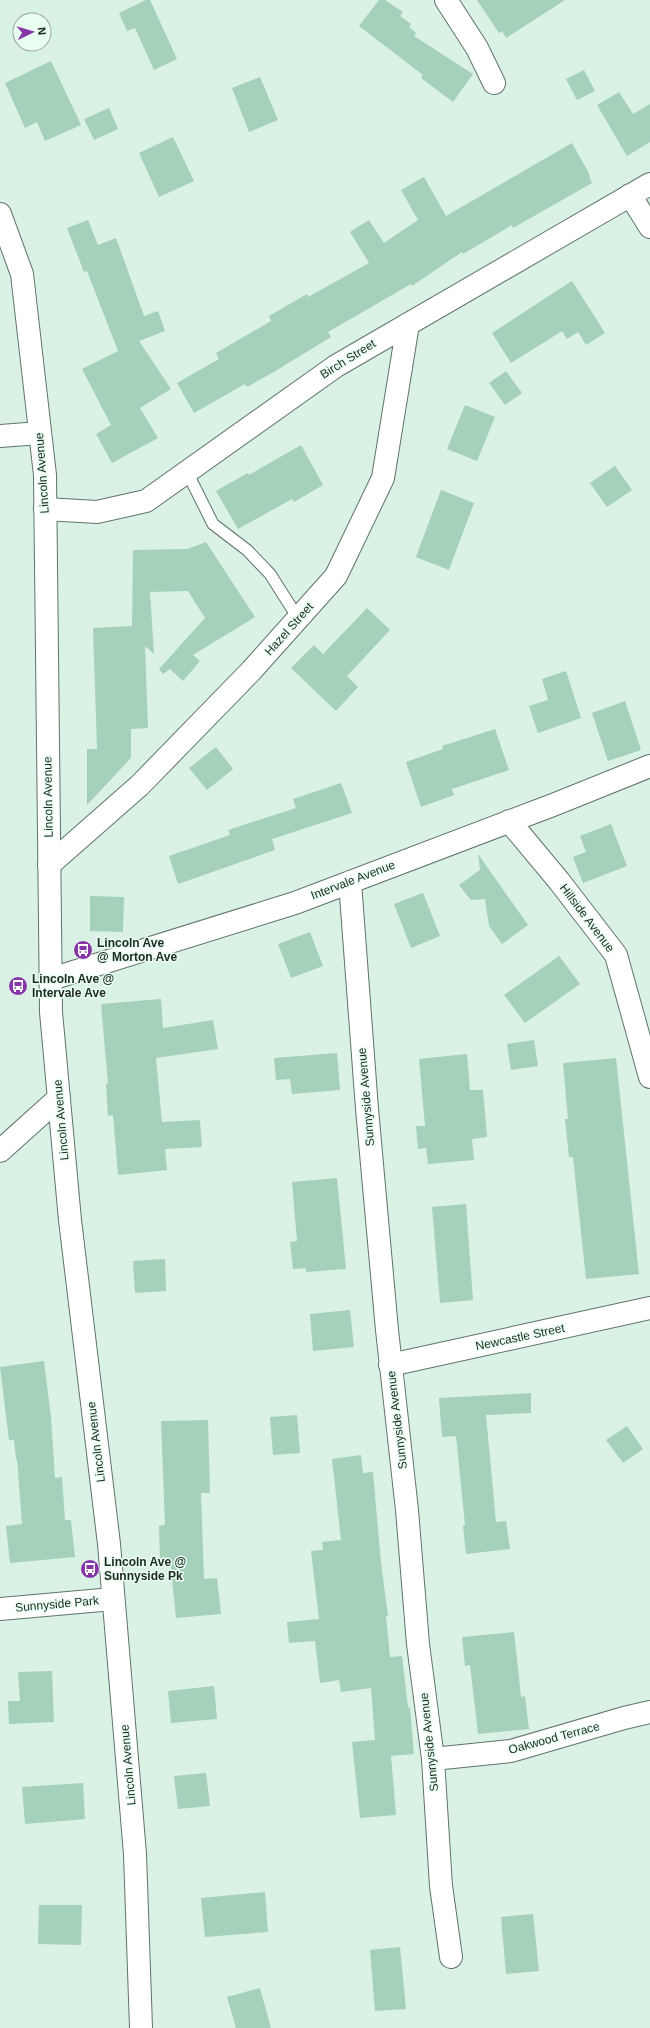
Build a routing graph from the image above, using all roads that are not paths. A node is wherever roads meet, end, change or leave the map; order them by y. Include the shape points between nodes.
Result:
1 (446, 0) edge
2 (494, 83) dead end
3 (650, 184) edge
4 (630, 195) junction
5 (0, 214) edge
6 (650, 227) edge
7 (408, 324) junction
8 (40, 433) junction
9 (0, 436) edge
10 (187, 472) junction
11 (45, 509) junction
12 (298, 618) junction
13 (650, 766) edge
14 (509, 821) junction
15 (49, 864) junction
16 (350, 882) junction
17 (51, 979) junction
18 (650, 1077) edge
19 (59, 1098) junction
20 (0, 1151) edge
21 (650, 1308) edge
22 (390, 1365) junction
23 (114, 1599) junction
24 (0, 1609) edge
25 (650, 1712) edge
26 (432, 1759) junction
27 (451, 1957) dead end
28 (141, 2028) edge

1 - 2 street via 477,48
3 - 4 street, Birch Street
4 - 6 street
4 - 7 street, Birch Street
5 - 8 street, Lincoln Avenue via 22,274
7 - 10 street, Birch Street via 336,366
7 - 12 street, Hazel Street via 382,478 336,576
8 - 9 street
8 - 11 street, Lincoln Avenue via 45,475
10 - 11 street, Birch Street via 146,501 97,512
10 - 12 lane via 213,524 247,550 270,574
11 - 15 street, Lincoln Avenue
12 - 15 street, Hazel Street via 251,671 140,784
13 - 14 street, Intervale Avenue
14 - 16 street, Intervale Avenue
14 - 18 street, Hillside Avenue via 616,955
15 - 17 street, Lincoln Avenue
16 - 17 street, Intervale Avenue via 295,903
16 - 22 street, Sunnyside Avenue
17 - 19 street, Lincoln Avenue
19 - 20 street
19 - 23 street, Lincoln Avenue via 70,1220
21 - 22 street, Newcastle Street
22 - 26 street, Sunnyside Avenue
23 - 24 street, Sunnyside Park
23 - 28 street, Lincoln Avenue via 135,1854
25 - 26 street, Oakwood Terrace via 511,1751
26 - 27 street, Sunnyside Avenue via 441,1886

